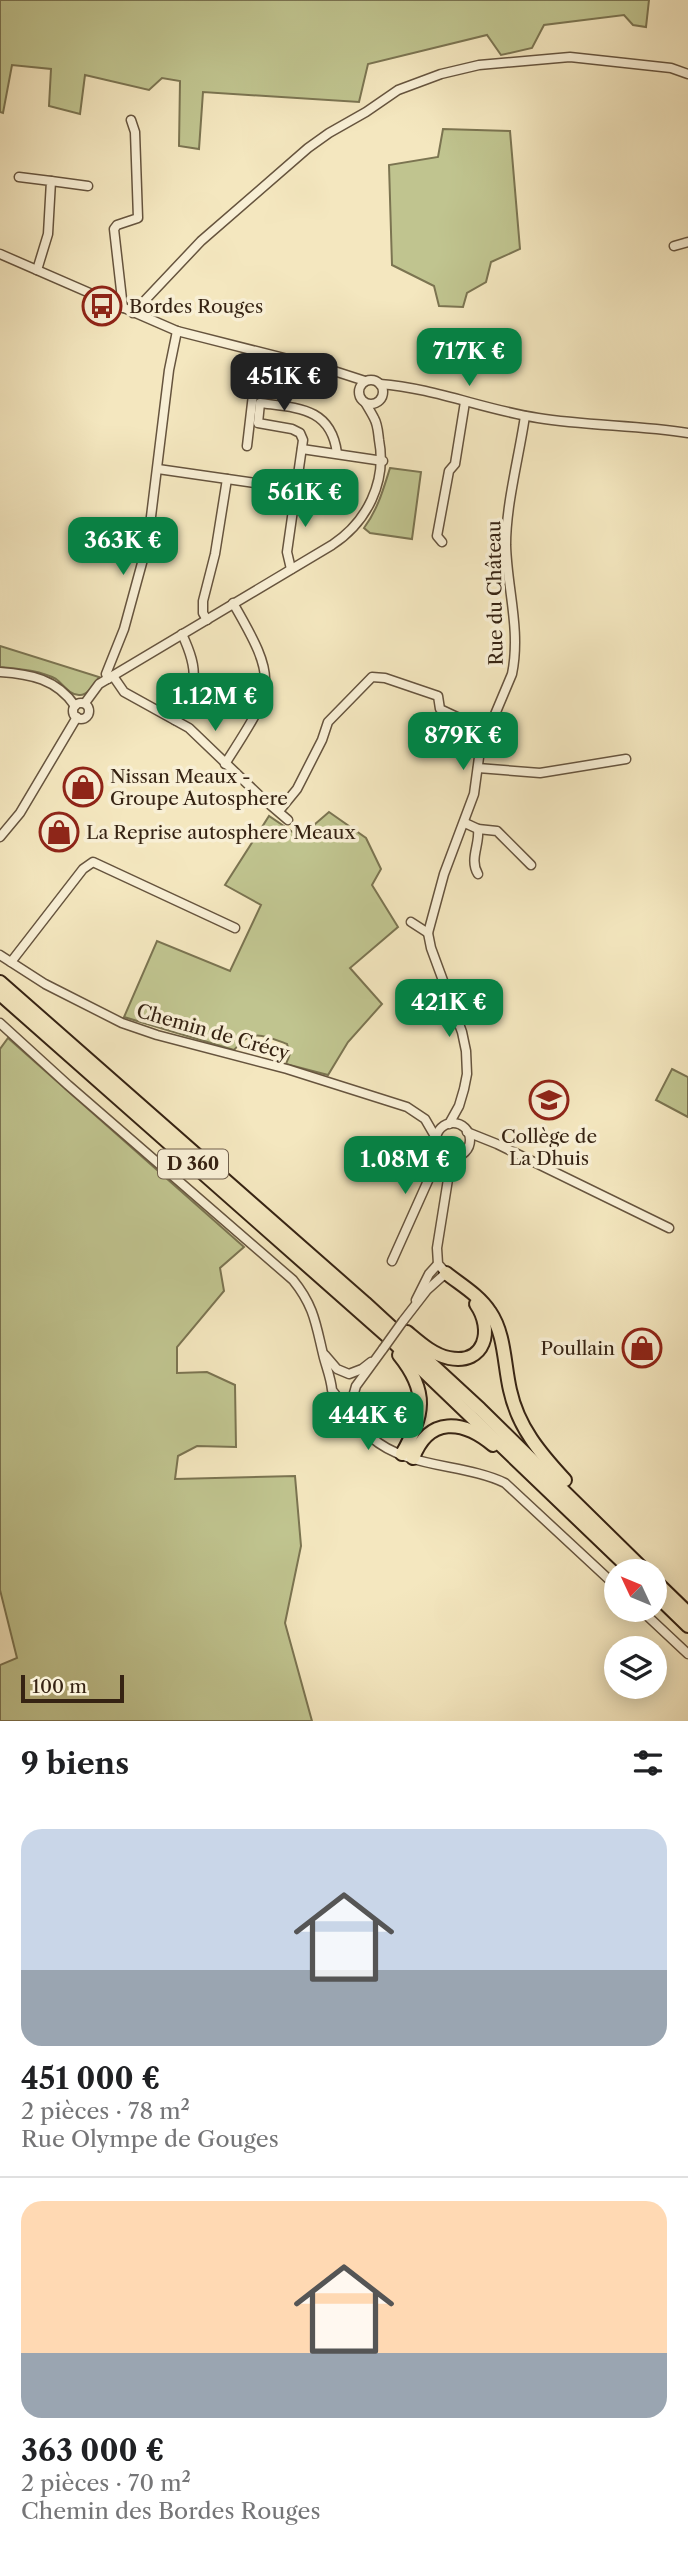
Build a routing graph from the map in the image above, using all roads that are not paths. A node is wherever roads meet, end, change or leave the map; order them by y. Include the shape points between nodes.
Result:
1 (688, 74) edge
2 (131, 120) dead end
3 (19, 177) dead end
4 (51, 181) junction
5 (88, 186) dead end
6 (688, 242) edge
7 (674, 246) dead end
8 (0, 254) edge
9 (37, 270) junction
10 (123, 308) junction
11 (133, 313) junction
12 (177, 331) junction
13 (258, 352) junction
14 (331, 370) junction
15 (365, 381) junction
16 (380, 384) junction
17 (409, 389) junction
18 (358, 391) junction
19 (381, 398) junction
20 (466, 402) junction
21 (366, 404) junction
22 (525, 416) junction
23 (375, 420) junction
24 (688, 433) edge
25 (247, 446) dead end
26 (302, 449) junction
27 (337, 453) junction
28 (383, 461) junction
29 (158, 469) junction
30 (227, 479) junction
31 (297, 489) junction
32 (442, 542) dead end
33 (291, 569) junction
34 (233, 604) junction
35 (207, 620) junction
36 (182, 634) junction
37 (0, 672) edge
38 (110, 677) junction
39 (85, 703) junction
40 (75, 706) junction
41 (77, 717) junction
42 (175, 720) junction
43 (487, 731) junction
44 (626, 759) dead end
45 (225, 764) junction
46 (478, 768) junction
47 (279, 811) junction
48 (288, 820) dead end
49 (465, 823) junction
50 (478, 829) junction
51 (0, 837) edge
52 (531, 865) dead end
53 (478, 874) dead end
54 (411, 922) dead end
55 (234, 928) dead end
56 (428, 933) junction
57 (0, 955) edge
58 (11, 962) junction
59 (0, 982) edge
60 (0, 994) edge
61 (0, 1023) edge
62 (425, 1119) junction
63 (448, 1125) junction
64 (467, 1132) junction
65 (436, 1138) junction
66 (487, 1142) junction
67 (467, 1150) junction
68 (442, 1154) junction
69 (458, 1156) junction
70 (449, 1173) junction
71 (669, 1228) dead end
72 (392, 1261) dead end
73 (442, 1268) junction
74 (466, 1289) junction
75 (365, 1303) junction
76 (386, 1335) junction
77 (322, 1348) junction
78 (376, 1358) junction
79 (346, 1374) junction
80 (332, 1381) junction
81 (355, 1390) junction
82 (338, 1396) junction
83 (355, 1419) junction
84 (407, 1456) junction
85 (557, 1497) junction
86 (573, 1499) junction
87 (620, 1559) edge
88 (633, 1559) edge
89 (604, 1575) edge
90 (667, 1593) edge
91 (667, 1606) edge
92 (688, 1613) edge
93 (654, 1622) edge
94 (688, 1626) edge
95 (688, 1654) edge

1 - 11 street via 671,68 570,57 479,65 398,90 308,148 201,241
2 - 10 street via 138,218 114,229
3 - 4 street
4 - 5 street
4 - 9 street via 48,234
6 - 7 street
8 - 9 street
9 - 10 street
10 - 11 street
11 - 12 street
12 - 13 street
12 - 29 street
13 - 14 street
13 - 25 street
14 - 15 street
14 - 18 street
15 - 16 street
15 - 18 street
16 - 17 street
16 - 19 street
17 - 19 street
17 - 20 street
18 - 21 street
19 - 21 street via 373,405
19 - 23 street
20 - 22 street
20 - 32 street via 443,502 438,536
21 - 23 street
22 - 24 street
22 - 43 street, Rue du Château via 506,534 514,663
23 - 28 street
26 - 27 street
26 - 27 street via 300,433 258,423 260,403 318,416 328,425
26 - 31 street
27 - 28 street
28 - 33 street via 369,506 355,526 341,540
29 - 30 street
29 - 38 street via 148,541 124,629 106,674
30 - 31 street
30 - 35 street via 203,601
31 - 33 street via 287,552
33 - 34 street
34 - 35 street
34 - 45 street via 261,654 266,688 259,710
35 - 36 street
36 - 38 street
36 - 42 street via 193,661 194,681
37 - 40 street via 41,678
38 - 39 street
38 - 42 street via 124,692
39 - 40 street
39 - 41 street via 89,715
40 - 41 street
41 - 51 street via 20,813
42 - 45 street
43 - 46 street, Rue du Château
43 - 47 street via 440,709 438,696 372,677 328,722 297,789
44 - 46 street via 540,773
45 - 47 street
46 - 49 street, Rue du Château
47 - 48 street
49 - 50 street
49 - 56 street, Rue du Château via 444,874
50 - 52 street via 497,831
50 - 53 street via 473,859
54 - 56 street
55 - 58 street via 93,862
56 - 63 street via 466,1051 464,1089
57 - 58 street, Chemin de Crécy
58 - 62 street, Chemin de Crécy via 122,1023 407,1107
59 - 75 highway, D 360
60 - 76 highway, D 360
61 - 77 street via 293,1280 316,1317
62 - 63 street, Chemin de Crécy
62 - 65 street
63 - 64 street via 459,1125
63 - 65 street
64 - 66 street
64 - 67 street
65 - 68 street
66 - 67 street
66 - 71 street
67 - 69 street
68 - 69 street
68 - 70 street
69 - 70 street
70 - 72 street via 431,1174
70 - 73 street via 437,1248
73 - 74 highway
73 - 78 street, bridge
74 - 75 highway via 483,1313 486,1336 472,1355 460,1359 435,1353 374,1303
74 - 86 highway via 485,1305 496,1323 510,1392 523,1428 571,1488
75 - 86 highway, D 360
76 - 84 highway via 389,1346 410,1370 421,1398
76 - 85 highway, D 360
77 - 79 street via 331,1363
77 - 80 street
78 - 79 street
78 - 81 street
79 - 80 street
79 - 81 street via 354,1378
80 - 82 street
81 - 82 street via 347,1398
81 - 83 street
82 - 83 street
83 - 84 street via 372,1438
84 - 85 highway via 430,1432 463,1427 488,1441 548,1496
84 - 89 street via 486,1474 505,1483
85 - 87 highway, D 360
86 - 88 highway, D 360
90 - 92 highway
91 - 94 highway
93 - 95 street

